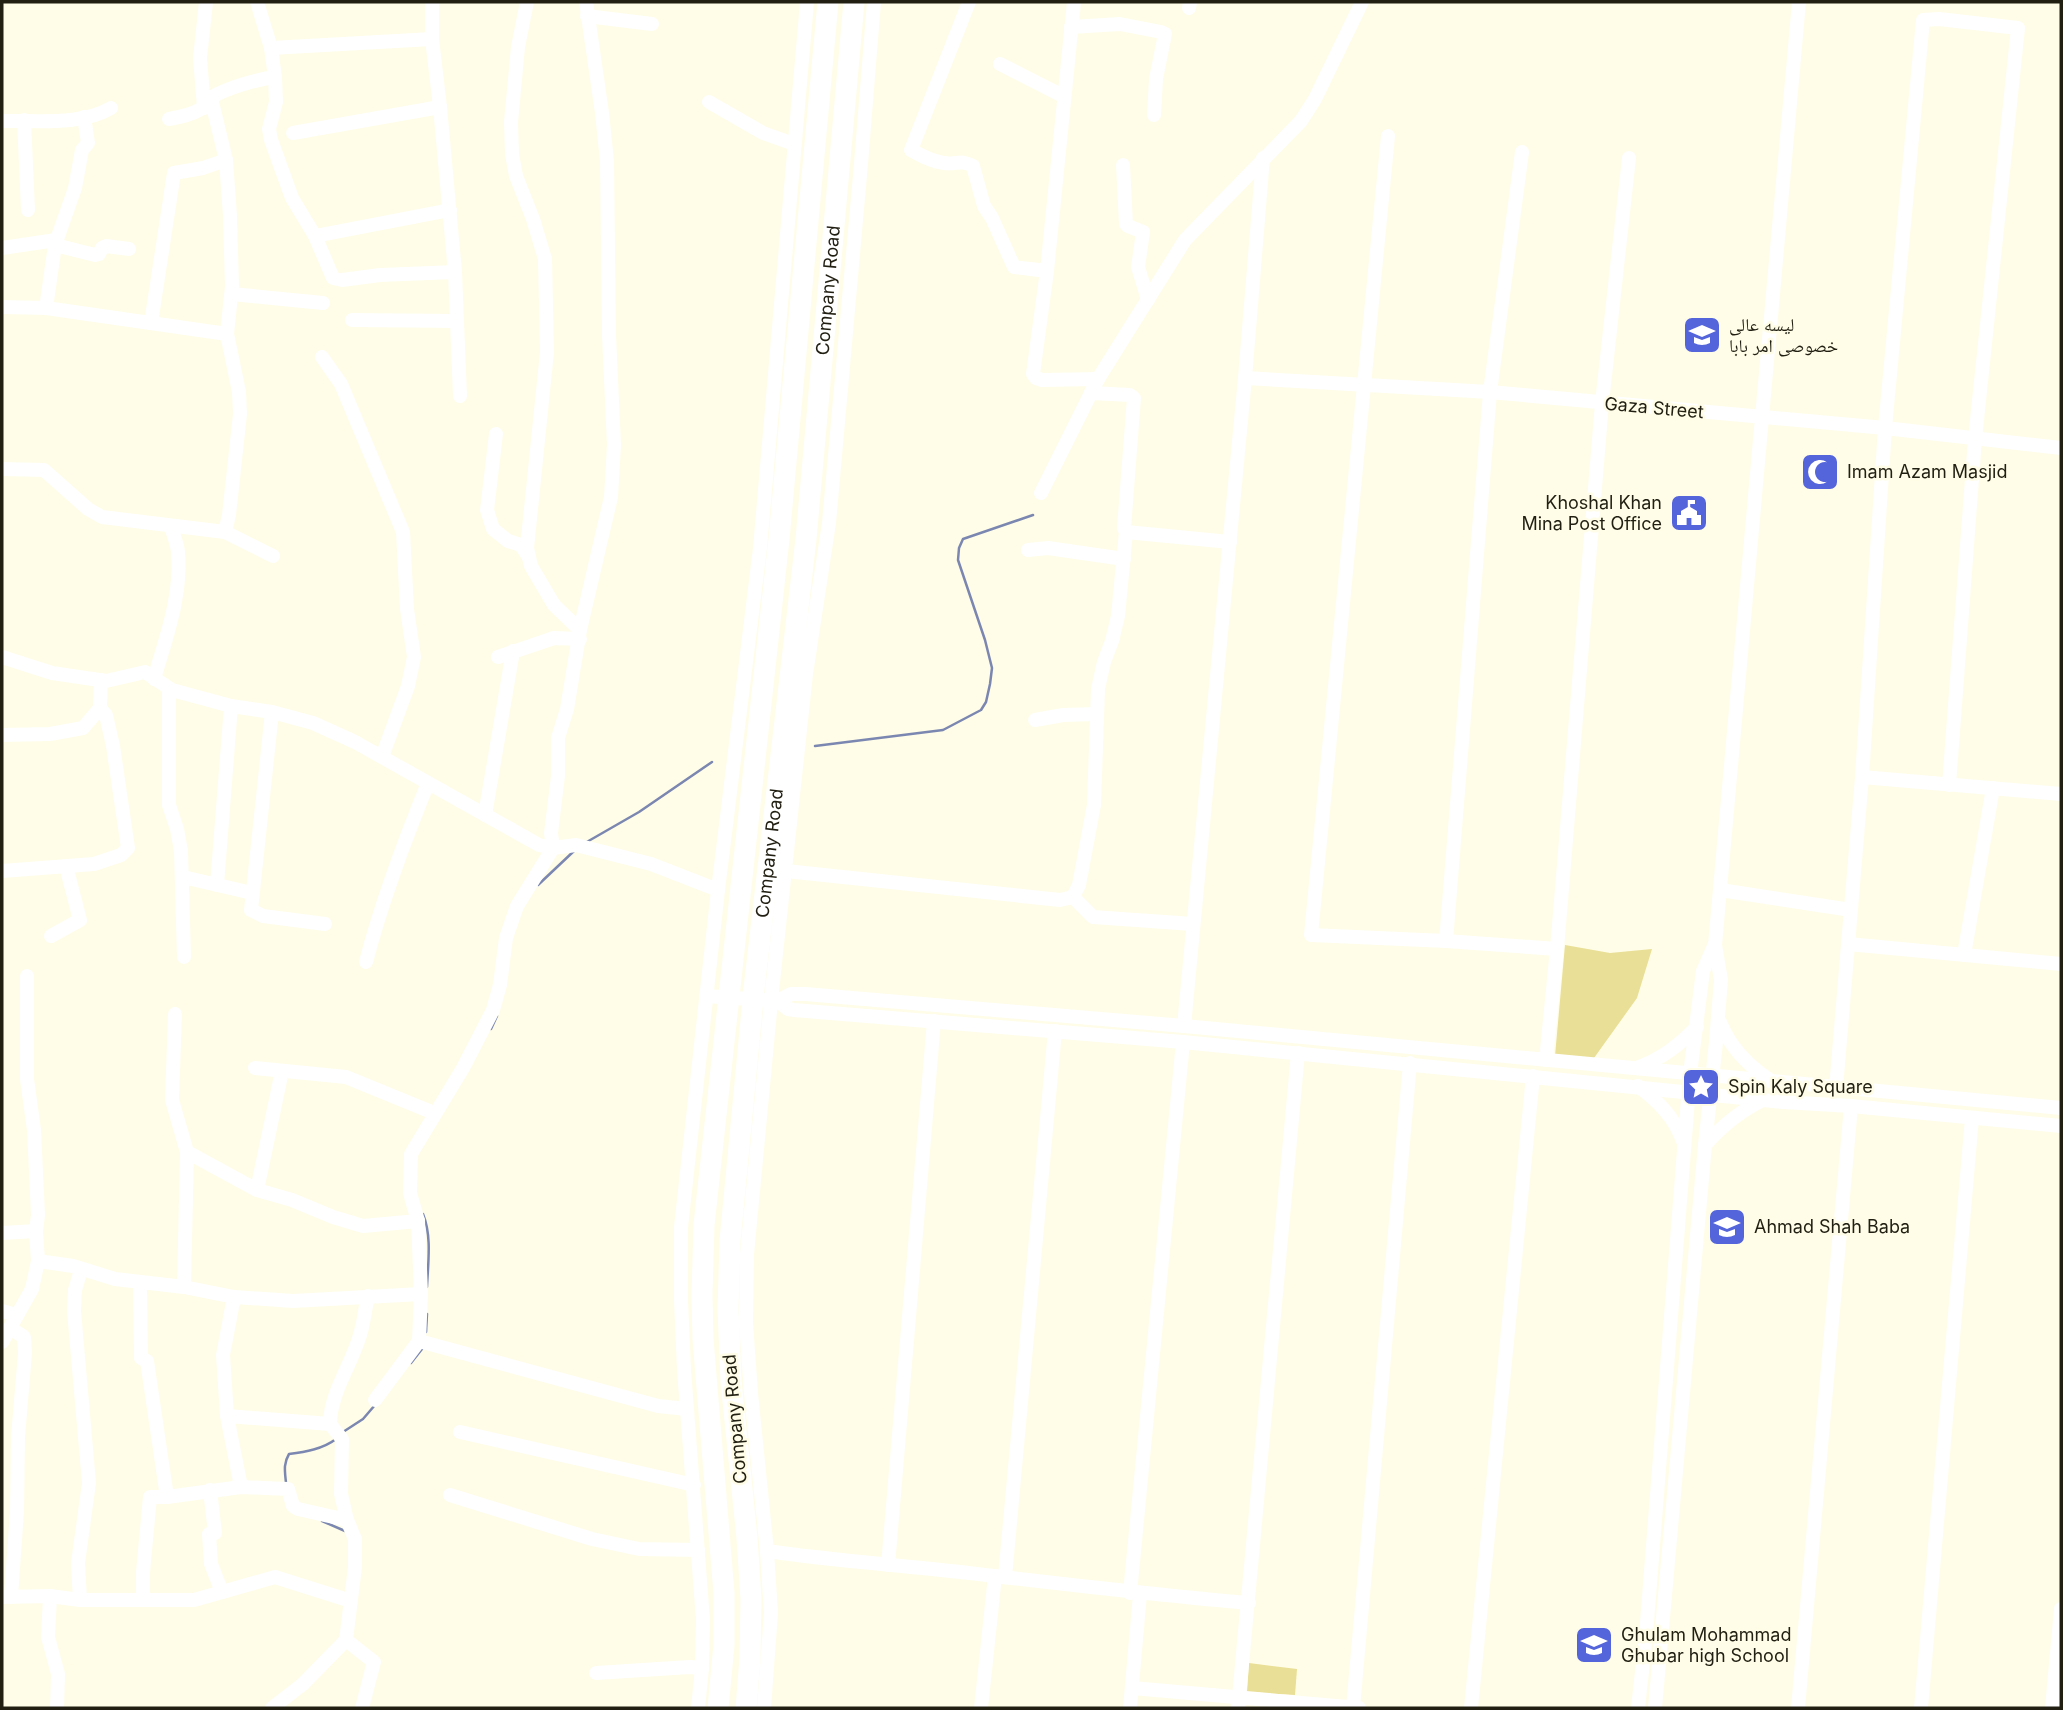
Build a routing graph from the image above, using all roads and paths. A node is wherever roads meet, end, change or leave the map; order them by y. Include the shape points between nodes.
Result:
1 (206, 2) edge
2 (257, 2) edge
3 (432, 2) edge
4 (527, 2) edge
5 (807, 2) edge
6 (828, 2) edge
7 (854, 2) edge
8 (874, 2) edge
9 (969, 2) edge
10 (1074, 2) edge
11 (1362, 2) edge
12 (1799, 2) edge
13 (587, 9) edge
14 (652, 24) dead end
15 (1071, 27) junction
16 (432, 39) junction
17 (271, 48) junction
18 (1000, 64) dead end
19 (275, 77) junction
20 (1063, 96) junction
21 (709, 102) dead end
22 (207, 103) junction
23 (440, 107) junction
24 (111, 108) dead end
25 (1154, 115) dead end
26 (84, 117) junction
27 (169, 119) dead end
28 (24, 120) junction
29 (2, 121) edge
30 (293, 133) dead end
31 (1388, 136) dead end
32 (794, 145) junction
33 (1522, 152) dead end
34 (1263, 158) junction
35 (1629, 158) dead end
36 (226, 160) junction
37 (1124, 165) dead end
38 (28, 210) dead end
39 (450, 210) junction
40 (315, 236) junction
41 (56, 242) junction
42 (2, 248) edge
43 (129, 249) dead end
44 (1046, 271) junction
45 (455, 272) junction
46 (232, 294) junction
47 (1148, 300) junction
48 (323, 303) dead end
49 (2, 307) edge
50 (46, 308) junction
51 (352, 320) dead end
52 (457, 321) junction
53 (152, 323) junction
54 (227, 334) junction
55 (321, 357) dead end
56 (1245, 378) junction
57 (1098, 379) junction
58 (1364, 385) junction
59 (1490, 392) junction
60 (1091, 393) junction
61 (460, 396) dead end
62 (1602, 403) junction
63 (1761, 418) junction
64 (1885, 428) junction
65 (496, 434) dead end
66 (1975, 439) junction
67 (2061, 448) edge
68 (2, 469) edge
69 (1041, 493) dead end
70 (171, 526) junction
71 (225, 532) junction
72 (1126, 532) junction
73 (1230, 542) junction
74 (1028, 550) dead end
75 (273, 556) dead end
76 (529, 557) junction
77 (1124, 559) junction
78 (580, 634) junction
79 (513, 651) junction
80 (2, 657) edge
81 (498, 657) dead end
82 (154, 679) junction
83 (101, 680) junction
84 (169, 689) junction
85 (231, 706) junction
86 (100, 708) junction
87 (272, 712) junction
88 (1097, 715) junction
89 (1035, 720) dead end
90 (2, 735) edge
91 (382, 757) junction
92 (1862, 777) junction
93 (428, 783) junction
94 (1949, 785) junction
95 (2061, 787) edge
96 (1993, 789) junction
97 (2061, 794) edge
98 (485, 815) junction
99 (553, 848) junction
100 (66, 866) junction
101 (786, 871) junction
102 (2, 872) edge
103 (183, 877) junction
104 (217, 885) junction
105 (718, 890) junction
106 (1720, 890) junction
107 (252, 893) junction
108 (1073, 897) junction
109 (1851, 910) junction
110 (325, 924) dead end
111 (1193, 925) junction
112 (51, 936) dead end
113 (1446, 941) junction
114 (1848, 944) junction
115 (1715, 945) junction
116 (1558, 949) junction
117 (1964, 955) junction
118 (184, 957) dead end
119 (366, 962) dead end
120 (2061, 964) edge
121 (27, 976) dead end
122 (706, 996) junction
123 (729, 998) junction
124 (767, 1000) junction
125 (175, 1013) dead end
126 (1718, 1016) junction
127 (1090, 1018) junction
128 (934, 1021) junction
129 (1184, 1026) junction
130 (1696, 1027) junction
131 (1055, 1031) junction
132 (1089, 1034) junction
133 (1270, 1034) junction
134 (1183, 1042) junction
135 (1268, 1050) junction
136 (1298, 1053) junction
137 (1546, 1060) junction
138 (1410, 1063) junction
139 (256, 1068) dead end
140 (1634, 1068) junction
141 (282, 1071) junction
142 (1690, 1074) junction
143 (1533, 1076) junction
144 (1713, 1076) junction
145 (1774, 1082) junction
146 (1638, 1086) junction
147 (1836, 1088) junction
148 (1689, 1091) junction
149 (1711, 1093) junction
150 (1763, 1100) junction
151 (1851, 1106) junction
152 (2061, 1108) edge
153 (434, 1113) junction
154 (1972, 1118) junction
155 (2061, 1126) edge
156 (1705, 1145) junction
157 (1685, 1146) junction
158 (187, 1152) junction
159 (257, 1190) junction
160 (418, 1221) junction
161 (36, 1231) junction
162 (2, 1233) edge
163 (38, 1261) junction
164 (81, 1270) junction
165 (140, 1283) junction
166 (184, 1287) junction
167 (421, 1294) junction
168 (368, 1296) junction
169 (234, 1297) junction
170 (9, 1318) edge
171 (2, 1342) edge
172 (425, 1342) junction
173 (375, 1400) dead end
174 (687, 1409) junction
175 (227, 1416) junction
176 (330, 1424) junction
177 (460, 1432) dead end
178 (694, 1485) junction
179 (241, 1487) junction
180 (211, 1490) junction
181 (450, 1495) dead end
182 (167, 1497) junction
183 (347, 1520) junction
184 (698, 1550) junction
185 (767, 1551) junction
186 (888, 1565) junction
187 (1000, 1576) junction
188 (222, 1592) junction
189 (1135, 1593) junction
190 (50, 1596) junction
191 (7, 1597) edge
192 (80, 1600) junction
193 (143, 1600) junction
194 (351, 1601) junction
195 (1249, 1603) junction
196 (2061, 1609) edge
197 (1646, 1635) junction
198 (1662, 1637) junction
199 (346, 1640) junction
200 (702, 1668) junction
201 (596, 1673) dead end
202 (1132, 1688) junction
203 (1238, 1703) edge
204 (57, 1708) edge
205 (272, 1708) edge
206 (362, 1708) edge
207 (698, 1708) edge
208 (718, 1708) edge
209 (746, 1708) edge
210 (764, 1708) edge
211 (981, 1708) edge
212 (1129, 1708) edge
213 (1353, 1708) edge
214 (1359, 1708) edge
215 (1471, 1708) edge
216 (1637, 1708) edge
217 (1655, 1708) edge
218 (1798, 1708) edge
219 (1921, 1708) edge
220 (2052, 1708) edge

1 - 22 street via 200,58
2 - 17 street
3 - 16 street
4 - 76 street via 518,47 512,154 545,260 547,352
5 - 32 street
6 - 123 highway, Company Road via 779,539
7 - 124 highway, Company Road
8 - 101 street via 829,523 806,674
9 - 44 street via 911,150 937,162 964,161 973,166 984,206 1014,267
10 - 15 street
11 - 34 street via 1315,99 1301,121
12 - 63 street
13 - 14 street
13 - 78 street via 607,161 614,445 611,497
15 - 20 street
15 - 25 street via 1120,24 1165,34
16 - 17 street
16 - 23 street
17 - 19 street
18 - 20 street
19 - 22 street
19 - 40 street via 271,140 292,198
20 - 44 street
21 - 32 street
22 - 27 street
22 - 36 street
23 - 30 street
23 - 39 street
24 - 26 street
26 - 28 street
26 - 41 street via 88,143 82,150 75,188
28 - 29 street
28 - 38 street
31 - 58 street
32 - 105 street via 760,548
33 - 59 street
34 - 47 street via 1185,240
34 - 56 street
35 - 62 street
36 - 46 street
36 - 53 street via 174,173
37 - 47 street via 1126,224 1143,232 1138,267
39 - 40 street
39 - 45 street
40 - 45 street via 335,280
41 - 42 street
41 - 43 street via 94,255 104,247
41 - 50 street
44 - 57 street via 1033,374 1042,380
45 - 52 street
46 - 48 street
46 - 54 street
47 - 57 street
49 - 50 street
50 - 53 street
51 - 52 street
52 - 61 street
53 - 54 street
54 - 71 street via 240,414
55 - 91 street via 341,384 403,532 414,657
56 - 58 street, Gaza Street
56 - 73 street
57 - 60 street
58 - 59 street, Gaza Street
58 - 113 street via 1311,935
59 - 62 street, Gaza Street
59 - 113 street
60 - 69 street
60 - 72 street via 1134,398
62 - 63 street, Gaza Street
62 - 116 street
63 - 64 street, Gaza Street
63 - 106 street
64 - 66 street, Gaza Street
64 - 66 street via 1923,20 2018,28
64 - 92 street
65 - 76 street via 487,510 493,528 521,545
66 - 67 street, Gaza Street
66 - 94 street
68 - 70 street via 44,470 102,517
70 - 71 street
70 - 82 street via 178,549 178,584
71 - 75 street
72 - 73 street
72 - 77 street
73 - 111 street
74 - 77 street via 1048,548
76 - 78 street via 554,605
77 - 88 street via 1118,617 1100,680
78 - 79 street
78 - 99 street via 558,738
79 - 81 street
79 - 98 street
80 - 83 street via 52,673
82 - 83 street via 145,672
82 - 84 street
83 - 86 street
84 - 85 street
84 - 103 street via 169,805
85 - 87 street
85 - 104 street
86 - 90 street via 83,728
86 - 100 street via 113,746 128,848 94,864
87 - 91 street via 313,723
87 - 107 street
88 - 89 street
88 - 108 street via 1094,805
91 - 93 street
92 - 94 street
92 - 109 street
93 - 98 street
93 - 119 street
94 - 96 street
95 - 97 street
96 - 97 street
96 - 117 street
98 - 99 street
99 - 105 street via 581,847 651,864
99 - 153 street via 513,917 494,1010
100 - 102 street
100 - 112 street via 80,920
101 - 108 street via 1060,900
101 - 124 street
103 - 104 street
103 - 118 street
104 - 107 street
105 - 122 street
106 - 109 street
106 - 115 street
107 - 110 street via 251,909 263,916
108 - 111 street via 1093,917
109 - 114 street
111 - 129 street
113 - 116 street
114 - 117 street
114 - 147 street
115 - 126 street via 1721,980
115 - 130 street via 1703,971
116 - 137 street
117 - 120 street
121 - 161 street via 27,1079 34,1130
122 - 123 street
122 - 174 street via 681,1227
123 - 124 street
123 - 208 highway, Company Road via 704,1225 702,1295 724,1593
124 - 127 street via 804,994
124 - 128 street via 794,1010
124 - 185 street via 746,1323
124 - 209 highway, Company Road via 730,1241 730,1381 751,1599
125 - 158 street via 172,1100
126 - 144 street
126 - 145 street via 1740,1055
127 - 129 street
127 - 132 street
128 - 131 street
128 - 186 street
129 - 133 street
130 - 140 street via 1677,1047
130 - 142 street
131 - 132 street
131 - 187 street
132 - 134 street
133 - 135 street
133 - 137 street
134 - 135 street
134 - 189 street
135 - 136 street
136 - 138 street
136 - 195 street
137 - 140 street
138 - 143 street
138 - 213 street
139 - 141 street
140 - 142 street
141 - 153 street via 346,1077
141 - 159 street
142 - 144 street
142 - 148 street
143 - 146 street
143 - 215 street
144 - 145 street
144 - 149 street
145 - 147 street
146 - 148 street
146 - 157 street via 1661,1104
147 - 152 street
148 - 149 street
148 - 157 street
149 - 150 street
149 - 156 street
150 - 151 street
150 - 156 street via 1718,1130
151 - 154 street
151 - 218 street
153 - 160 street via 411,1154 410,1193
154 - 155 street
154 - 219 street
156 - 198 street
157 - 197 street
158 - 159 street
158 - 166 street
159 - 160 street via 363,1226
160 - 167 street
161 - 162 street
161 - 163 street
163 - 164 street
163 - 170 street via 32,1289
164 - 165 street
164 - 192 street via 74,1311 89,1483 78,1563
165 - 166 street
165 - 182 street via 141,1358 147,1361
166 - 169 street
167 - 168 street
167 - 172 street
168 - 169 street via 293,1301
168 - 176 street
169 - 175 street via 223,1355
170 - 171 street
170 - 191 street via 24,1337 25,1353 17,1511
172 - 173 street
172 - 174 street via 658,1406
174 - 178 street
175 - 176 street
175 - 179 street
176 - 183 street via 342,1439 341,1494
177 - 178 street
178 - 184 street
179 - 180 street
179 - 183 street via 282,1489 298,1509
180 - 182 street
180 - 188 street via 215,1533 209,1534 209,1555
181 - 184 street via 592,1539 639,1549
182 - 193 street via 149,1497
183 - 194 street via 355,1539
184 - 200 street
185 - 186 street
185 - 210 street via 771,1613
186 - 187 street
187 - 189 street
187 - 211 street
188 - 193 street via 194,1600
188 - 194 street via 275,1577
189 - 195 street
189 - 202 street
190 - 191 street
190 - 192 street
190 - 204 street via 48,1637 58,1674
192 - 193 street
194 - 199 street
195 - 203 street
196 - 220 street
197 - 198 street
197 - 216 street
198 - 217 street
199 - 205 street
199 - 206 street via 374,1662
200 - 201 street
200 - 207 street
202 - 203 street
202 - 212 street
203 - 213 street
213 - 214 street

